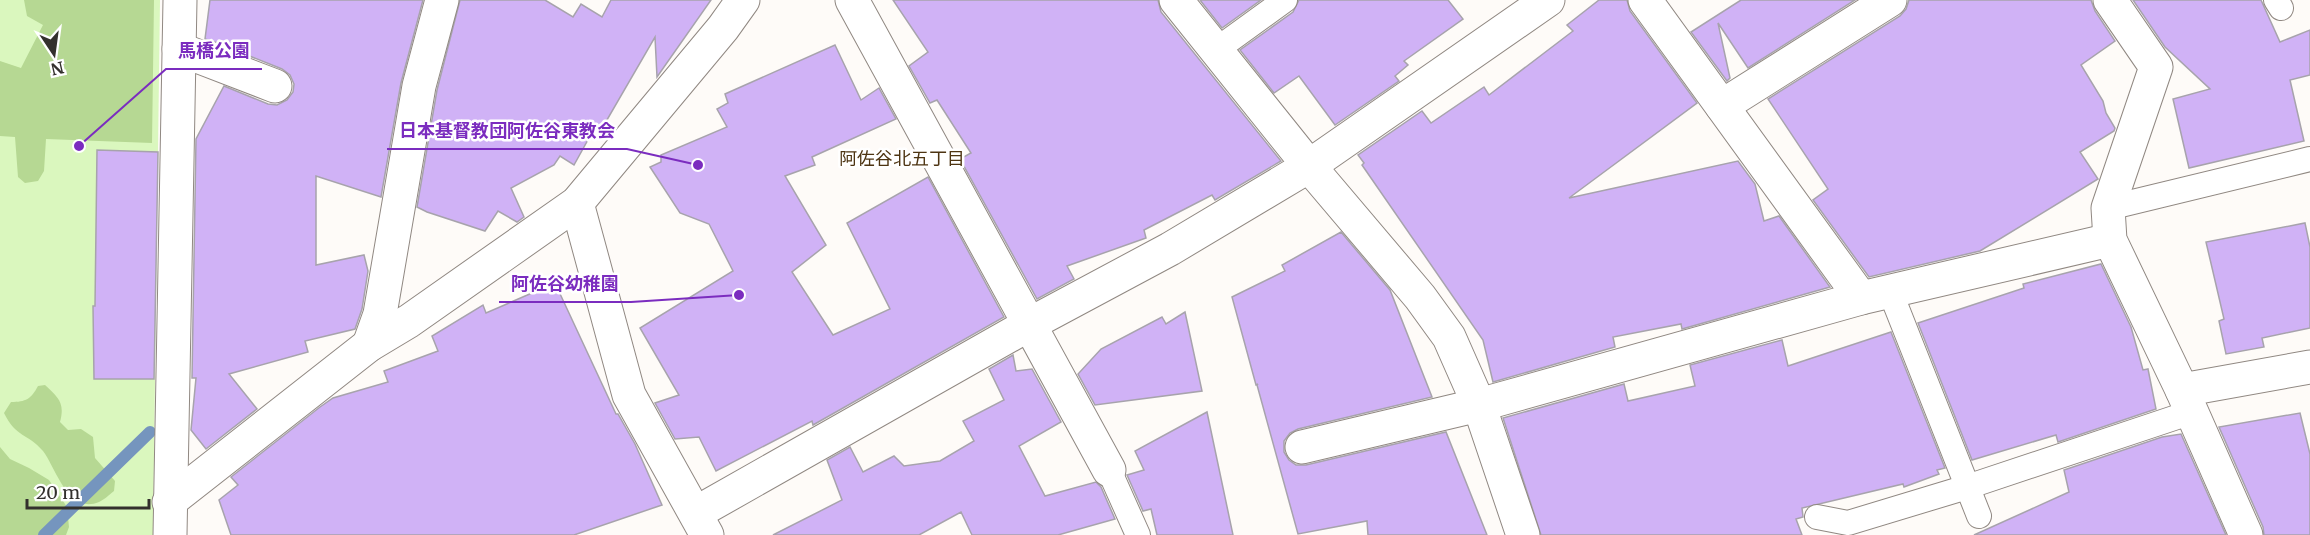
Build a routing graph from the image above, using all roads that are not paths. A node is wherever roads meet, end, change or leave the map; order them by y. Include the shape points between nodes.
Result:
1 (180, 0) edge
2 (442, 0) edge
3 (743, 0) edge
4 (852, 0) edge
5 (1176, 0) edge
6 (1285, 0) edge
7 (1645, 0) edge
8 (1890, 0) edge
9 (2110, 0) edge
10 (1544, 1) edge
11 (179, 49) junction
12 (1216, 51) junction
13 (275, 86) dead end
14 (1722, 106) junction
15 (2310, 159) edge
16 (1309, 166) junction
17 (577, 203) junction
18 (2109, 224) junction
19 (1876, 295) junction
20 (1028, 325) junction
21 (369, 345) junction
22 (2310, 367) edge
23 (2187, 401) junction
24 (1479, 405) junction
25 (1302, 447) dead end
26 (1109, 470) joint
27 (1967, 487) junction
28 (170, 502) junction
29 (1978, 516) dead end
30 (1817, 517) dead end
31 (702, 524) edge
32 (170, 535) edge
33 (1138, 535) edge
34 (1523, 535) edge
35 (2246, 535) edge

1 - 11 street
2 - 21 street via 419,86 380,314
3 - 17 street
4 - 20 street
5 - 12 street
6 - 12 lane
7 - 14 street
8 - 14 street
9 - 18 street via 2156,67
10 - 16 street
11 - 13 street
11 - 28 street
12 - 16 street
14 - 19 street
15 - 18 lane
16 - 20 street via 1170,249
16 - 24 street via 1420,297 1449,338
17 - 21 street
17 - 31 street via 629,395
18 - 19 street
18 - 23 street
19 - 24 street
19 - 27 lane
20 - 26 street
20 - 31 street
21 - 28 street
22 - 23 street
23 - 27 lane
23 - 35 street
24 - 25 street
24 - 34 street
26 - 33 lane
27 - 29 lane
27 - 30 lane via 1848,522
28 - 32 street

